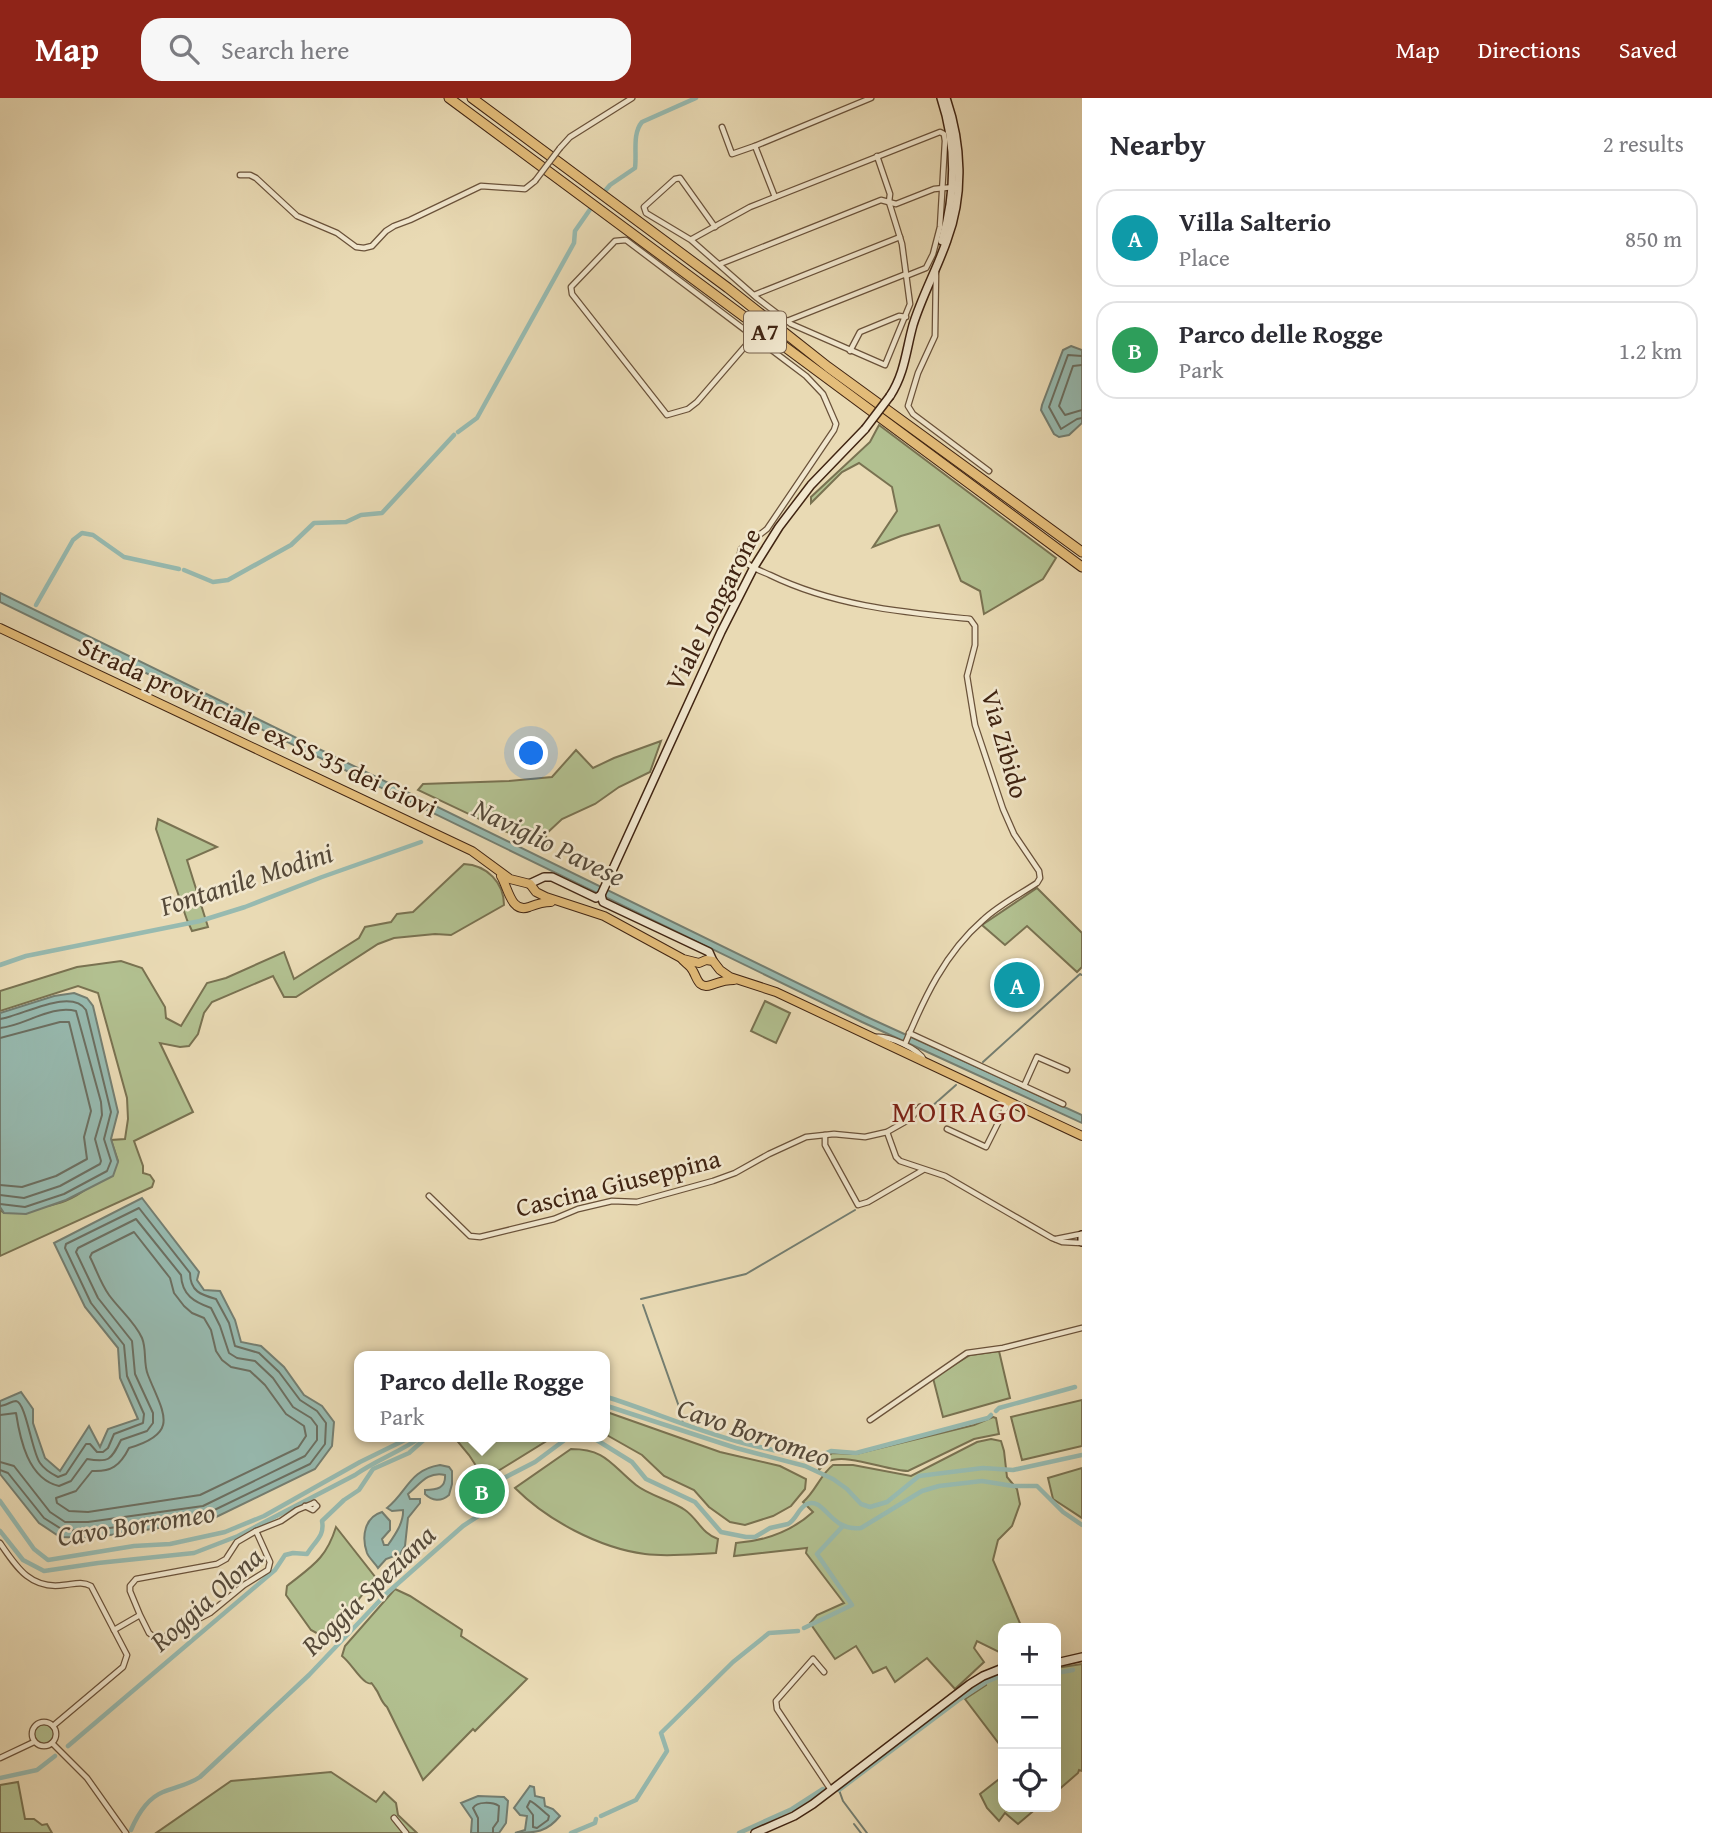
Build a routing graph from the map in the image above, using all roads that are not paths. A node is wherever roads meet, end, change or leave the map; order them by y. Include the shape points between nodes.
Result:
1 (449, 98) edge
2 (472, 98) edge
3 (632, 98) edge
4 (871, 98) edge
5 (943, 98) edge
6 (722, 127) dead end
7 (755, 146) junction
8 (877, 156) junction
9 (240, 176) dead end
10 (943, 186) junction
11 (955, 187) junction
12 (775, 197) junction
13 (889, 202) junction
14 (715, 227) junction
15 (900, 237) junction
16 (691, 240) junction
17 (719, 264) junction
18 (934, 269) junction
19 (906, 275) junction
20 (754, 295) junction
21 (906, 317) junction
22 (787, 321) junction
23 (754, 336) junction
24 (850, 351) junction
25 (989, 471) dead end
26 (1082, 552) edge
27 (754, 567) junction
28 (1082, 567) edge
29 (0, 628) edge
30 (495, 868) junction
31 (529, 885) junction
32 (601, 895) junction
33 (511, 899) junction
34 (562, 902) junction
35 (531, 906) junction
36 (674, 954) junction
37 (713, 961) junction
38 (699, 963) junction
39 (720, 970) junction
40 (694, 972) junction
41 (736, 980) junction
42 (717, 981) junction
43 (909, 1033) junction
44 (874, 1037) junction
45 (905, 1044) junction
46 (924, 1060) junction
47 (1067, 1070) dead end
48 (1024, 1086) junction
49 (1009, 1101) junction
50 (1063, 1104) dead end
51 (920, 1107) dead end
52 (947, 1129) dead end
53 (887, 1132) junction
54 (825, 1135) junction
55 (1082, 1136) edge
56 (923, 1169) junction
57 (429, 1196) dead end
58 (1082, 1234) edge
59 (1052, 1238) junction
60 (1082, 1243) edge
61 (1082, 1328) edge
62 (870, 1420) dead end
63 (305, 1506) dead end
64 (256, 1531) junction
65 (0, 1543) edge
66 (141, 1615) junction
67 (114, 1630) junction
68 (1082, 1659) edge
69 (1061, 1663) edge
70 (998, 1670) edge
71 (824, 1672) dead end
72 (53, 1726) junction
73 (34, 1742) junction
74 (52, 1743) junction
75 (0, 1758) edge
76 (831, 1791) junction
77 (394, 1818) dead end
78 (126, 1833) edge
79 (406, 1833) edge
80 (755, 1833) edge

1 - 28 highway, A7
2 - 26 highway, A7
3 - 9 street, bridge via 570,137 536,181 525,188 481,186 394,226 364,248 297,216 256,178
4 - 7 street
5 - 11 main road, Viale Longarone
6 - 7 street via 732,154
7 - 12 street
8 - 10 street via 940,132 945,141
8 - 12 street
8 - 13 street
10 - 11 street
10 - 13 street via 899,203
10 - 19 street via 933,254 926,268
11 - 18 main road, Viale Longarone
12 - 14 street
13 - 15 street
13 - 17 street via 881,200
14 - 16 street
14 - 16 street via 678,178 644,207 646,213
15 - 19 street
15 - 20 street
16 - 17 street
17 - 20 street
18 - 25 street via 935,336 908,405 913,414
18 - 27 main road, Viale Longarone, bridge via 913,325 904,369 890,396 811,485
19 - 21 street via 910,304
19 - 22 street
20 - 22 street
21 - 24 street via 860,332
21 - 24 street via 886,364
22 - 24 street
23 - 23 street via 697,402 667,415 571,287 615,241 623,239
23 - 27 street via 819,389 836,424 767,529 741,549 742,559
27 - 32 main road, Viale Longarone
27 - 43 street, Via Zibido via 837,601 970,620 975,626 967,676 975,724 1003,809 1040,878 991,913 964,940 935,978
29 - 30 main road, Strada provinciale ex SS 35 dei Giovi via 472,851
30 - 31 main road, Strada provinciale ex SS 35 dei Giovi
30 - 33 main road, Strada provinciale ex SS 35 dei Giovi
31 - 32 main road via 552,877 596,898
31 - 33 main road via 514,887
31 - 34 main road, Strada provinciale ex SS 35 dei Giovi
31 - 35 main road via 536,899
32 - 37 main road via 603,902 709,952
33 - 35 main road, Strada provinciale ex SS 35 dei Giovi via 520,908
34 - 35 main road, Strada provinciale ex SS 35 dei Giovi
34 - 36 main road, Strada provinciale ex SS 35 dei Giovi via 604,916
36 - 38 main road, Strada provinciale ex SS 35 dei Giovi
36 - 40 main road, Strada provinciale ex SS 35 dei Giovi
37 - 38 main road, Strada provinciale ex SS 35 dei Giovi
37 - 39 main road
38 - 40 main road
39 - 41 main road
39 - 42 main road
40 - 42 main road, Strada provinciale ex SS 35 dei Giovi via 702,985
41 - 42 main road
41 - 44 main road via 776,992
43 - 45 street, Via Zibido
43 - 48 street
44 - 45 street
44 - 46 main road
45 - 46 street
46 - 49 main road
47 - 48 street via 1037,1057
48 - 50 street
49 - 52 street via 986,1147
49 - 55 main road
51 - 53 street via 910,1119
53 - 54 street, Cascina Giuseppina via 856,1138
53 - 56 street via 896,1157
54 - 56 street via 825,1145 858,1205
54 - 57 street, Cascina Giuseppina via 806,1138 735,1173 690,1188 637,1202 612,1201 480,1237 470,1236
56 - 59 street via 945,1176
58 - 59 street
58 - 60 main road
59 - 60 street
61 - 62 street via 967,1353
63 - 64 street
64 - 66 street via 237,1542 217,1564 136,1579 130,1591
64 - 66 street via 270,1562 268,1570 210,1613 158,1640 149,1633
65 - 67 street via 34,1582 91,1586
66 - 67 street
67 - 72 street via 127,1655 125,1664
68 - 69 main road
70 - 76 main road via 970,1684
71 - 76 street via 813,1659 776,1701
72 - 73 street via 38,1723 31,1733
72 - 74 street via 56,1737
73 - 74 street via 42,1747
73 - 75 street
74 - 78 street via 86,1778
76 - 80 main road via 794,1816
77 - 79 street

